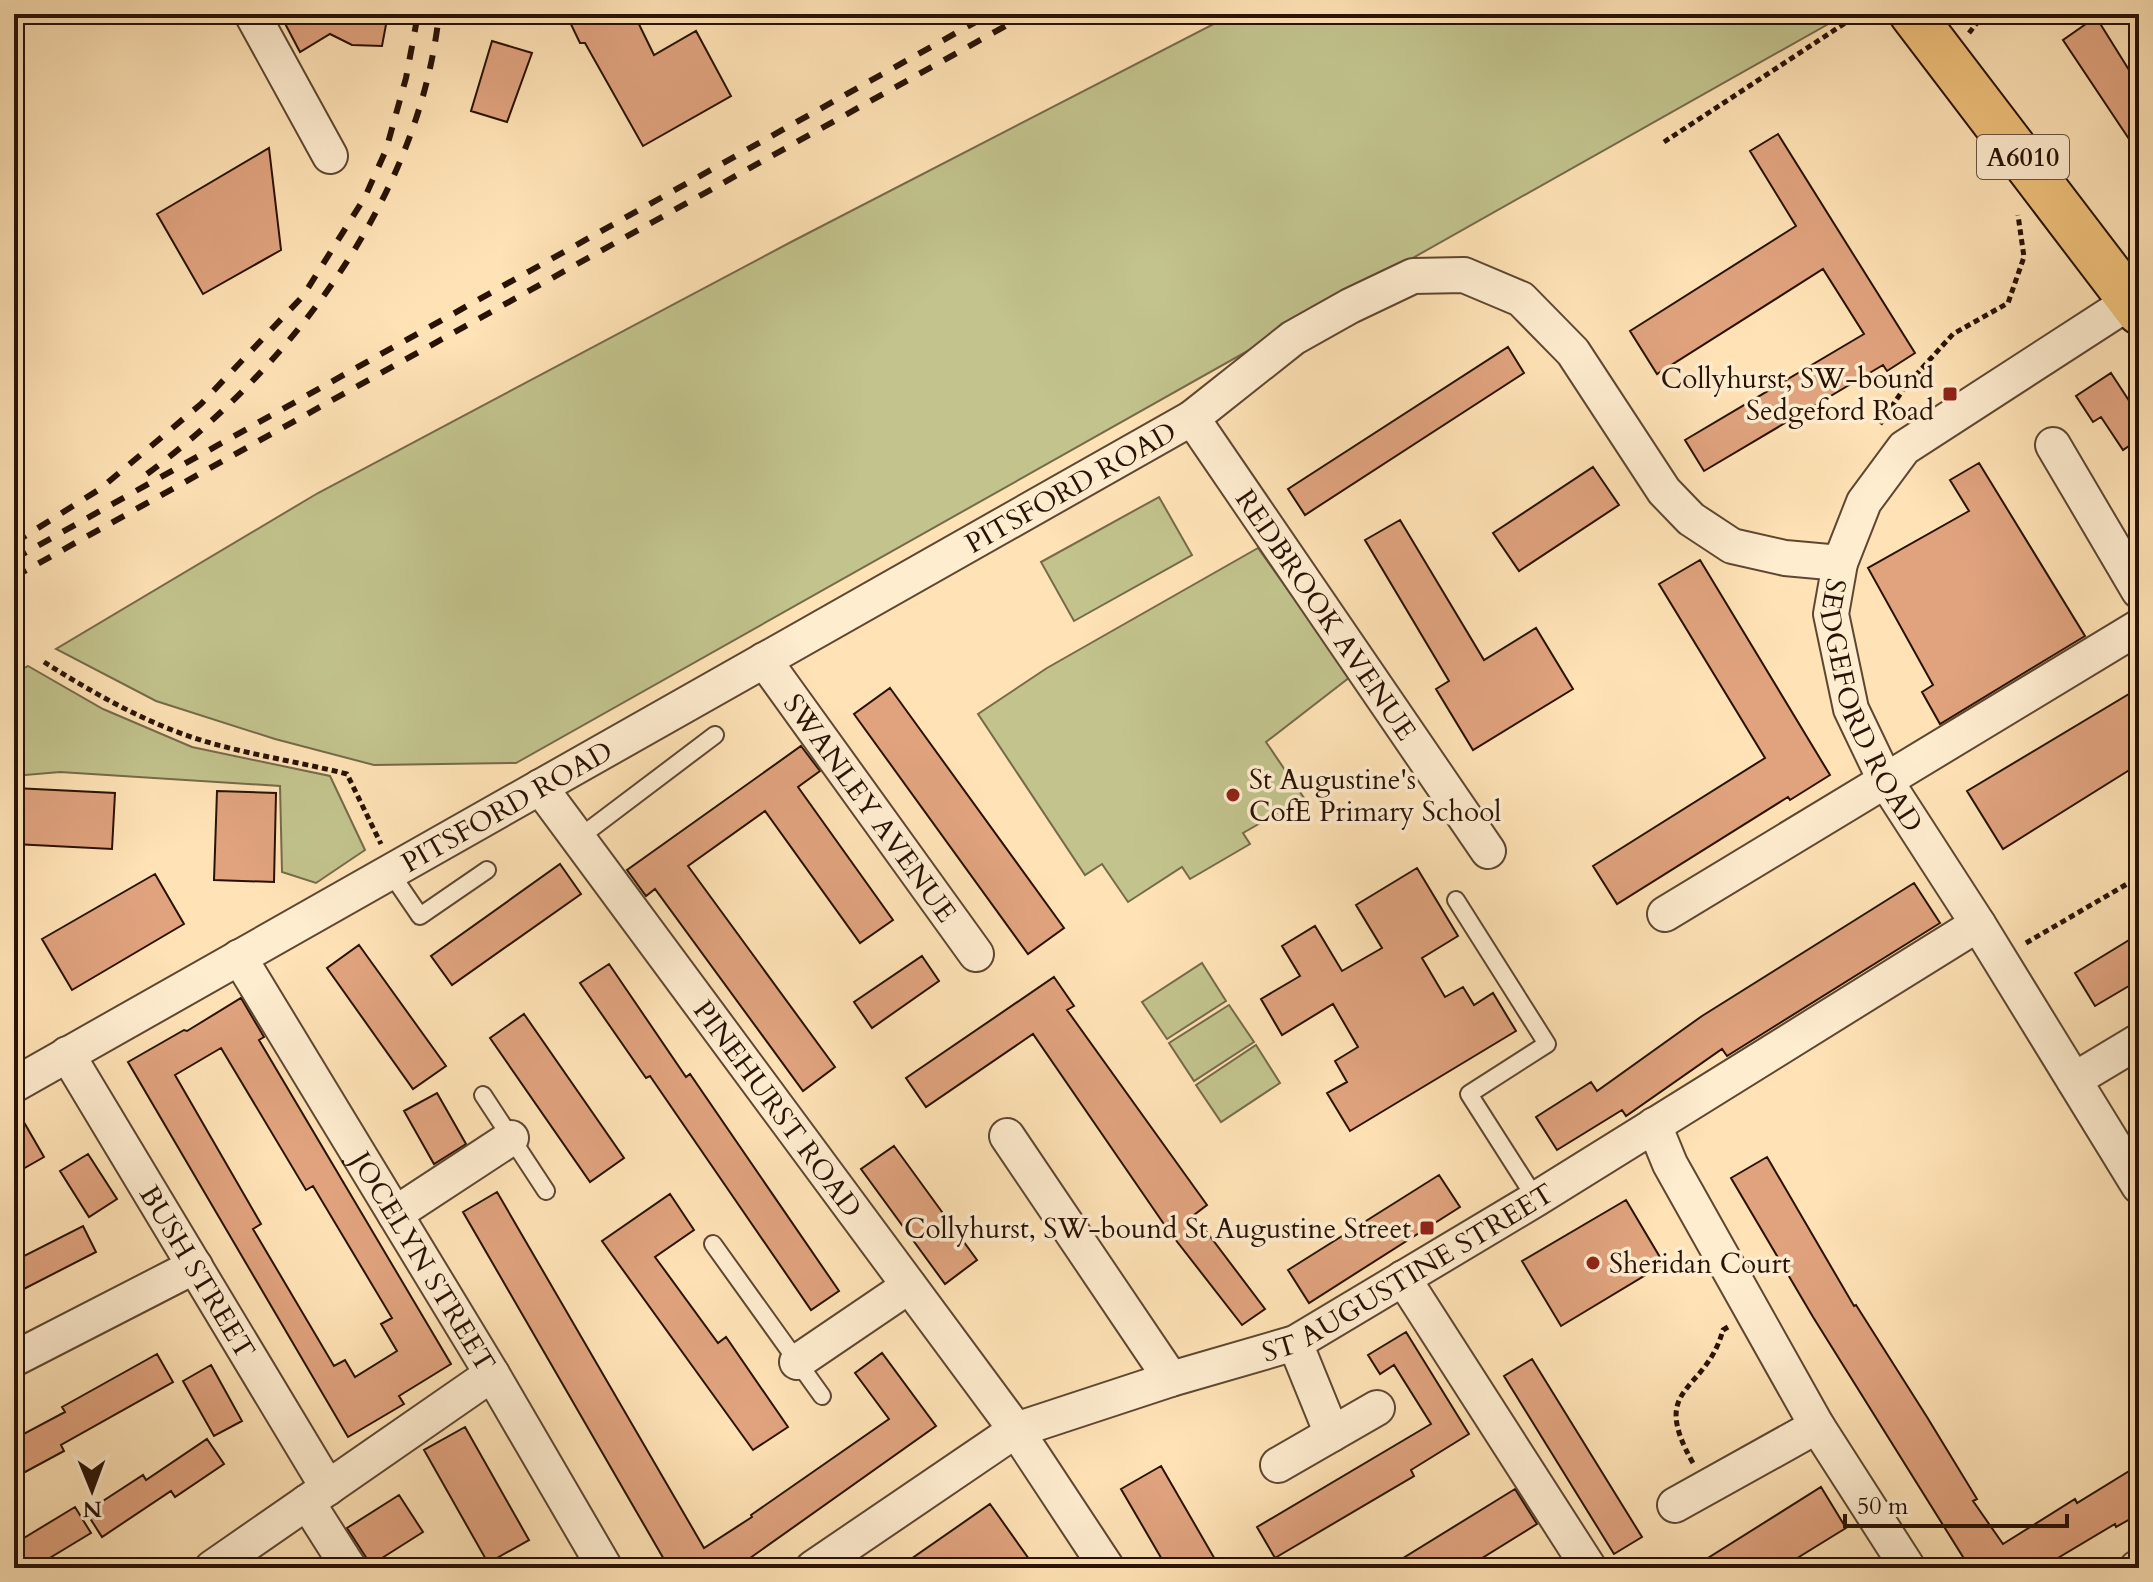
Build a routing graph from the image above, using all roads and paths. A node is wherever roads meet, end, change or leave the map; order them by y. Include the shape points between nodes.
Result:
1 (252, 14) edge
2 (1859, 14) edge
3 (1912, 14) edge
4 (1664, 142) dead end
5 (330, 156) dead end
6 (2035, 173) junction
7 (2135, 306) edge
8 (1192, 418) junction
9 (1872, 437) dead end
10 (2053, 445) dead end
11 (1840, 563) junction
12 (2139, 591) edge
13 (2139, 627) edge
14 (764, 660) junction
15 (44, 662) dead end
16 (715, 735) dead end
17 (1885, 780) junction
18 (540, 787) junction
19 (576, 840) junction
20 (1488, 851) dead end
21 (392, 870) junction
22 (487, 870) dead end
23 (2139, 877) edge
24 (1456, 900) dead end
25 (1665, 914) dead end
26 (1978, 924) junction
27 (976, 954) dead end
28 (239, 957) junction
29 (2000, 959) junction
30 (2139, 1041) edge
31 (67, 1054) junction
32 (2074, 1080) junction
33 (14, 1085) edge
34 (483, 1095) dead end
35 (1654, 1125) junction
36 (1007, 1136) dead end
37 (511, 1138) junction
38 (2139, 1186) edge
39 (546, 1191) dead end
40 (1536, 1199) junction
41 (395, 1214) junction
42 (713, 1244) dead end
43 (195, 1266) junction
44 (1403, 1278) junction
45 (909, 1286) junction
46 (1751, 1311) junction
47 (1295, 1343) junction
48 (14, 1359) edge
49 (797, 1362) junction
50 (492, 1374) junction
51 (1171, 1379) junction
52 (822, 1396) dead end
53 (1377, 1408) dead end
54 (1817, 1426) junction
55 (1016, 1430) junction
56 (1332, 1434) junction
57 (1278, 1465) dead end
58 (1707, 1488) junction
59 (318, 1495) junction
60 (1675, 1505) dead end
61 (1576, 1563) edge
62 (212, 1568) edge
63 (349, 1568) edge
64 (605, 1568) edge
65 (813, 1568) edge
66 (1107, 1568) edge
67 (1908, 1568) edge

1 - 5 street
2 - 4 path
3 - 6 highway, A6010
6 - 7 highway, A6010
6 - 9 path via 2016,195 2024,257 2008,303 1953,334 1905,387
7 - 11 street, SEDGEFORD ROAD via 1904,448 1864,502
8 - 11 street, PITSFORD ROAD via 1293,338 1350,306 1413,276 1464,275 1521,299 1573,352 1664,491 1691,519 1732,546
8 - 14 street, PITSFORD ROAD
8 - 20 street, REDBROOK AVENUE
10 - 12 street
11 - 17 street, SEDGEFORD ROAD via 1831,614 1838,653 1851,709
13 - 17 street
14 - 18 street, PITSFORD ROAD
14 - 27 street, SWANLEY AVENUE
15 - 21 path via 85,688 203,740 347,774
16 - 19 lane
17 - 25 street
17 - 26 street, SEDGEFORD ROAD
18 - 19 street, PINEHURST ROAD
18 - 21 street, PITSFORD ROAD
19 - 45 street, PINEHURST ROAD
21 - 22 lane via 420,916
21 - 28 street, PITSFORD ROAD
23 - 29 path
24 - 40 lane via 1547,1044 1469,1094
26 - 29 street, SEDGEFORD ROAD
26 - 35 street, ST AUGUSTINE STREET
28 - 31 street, PITSFORD ROAD
28 - 41 street, JOCELYN STREET
29 - 32 street, SEDGEFORD ROAD
30 - 32 street
31 - 33 street, PITSFORD ROAD
31 - 43 street, BUSH STREET
32 - 38 street, SEDGEFORD ROAD
34 - 37 lane
35 - 40 street, ST AUGUSTINE STREET
35 - 46 street
36 - 51 street
37 - 39 lane
37 - 41 street
40 - 44 street, ST AUGUSTINE STREET
41 - 50 street, JOCELYN STREET
42 - 49 lane
43 - 48 street
43 - 59 street, BUSH STREET
44 - 47 street, ST AUGUSTINE STREET
44 - 61 street
45 - 49 street
45 - 55 street, PINEHURST ROAD
46 - 54 street
46 - 58 path via 1723,1330 1717,1351 1677,1404 1680,1441
47 - 51 street, ST AUGUSTINE STREET
47 - 56 street
49 - 52 lane
50 - 59 street
50 - 64 street, JOCELYN STREET
51 - 55 street, ST AUGUSTINE STREET
53 - 56 street
54 - 58 street
54 - 67 street
55 - 65 street, ST AUGUSTINE STREET
55 - 66 street, PINEHURST ROAD
56 - 57 street
58 - 60 street
59 - 62 street
59 - 63 street, BUSH STREET

